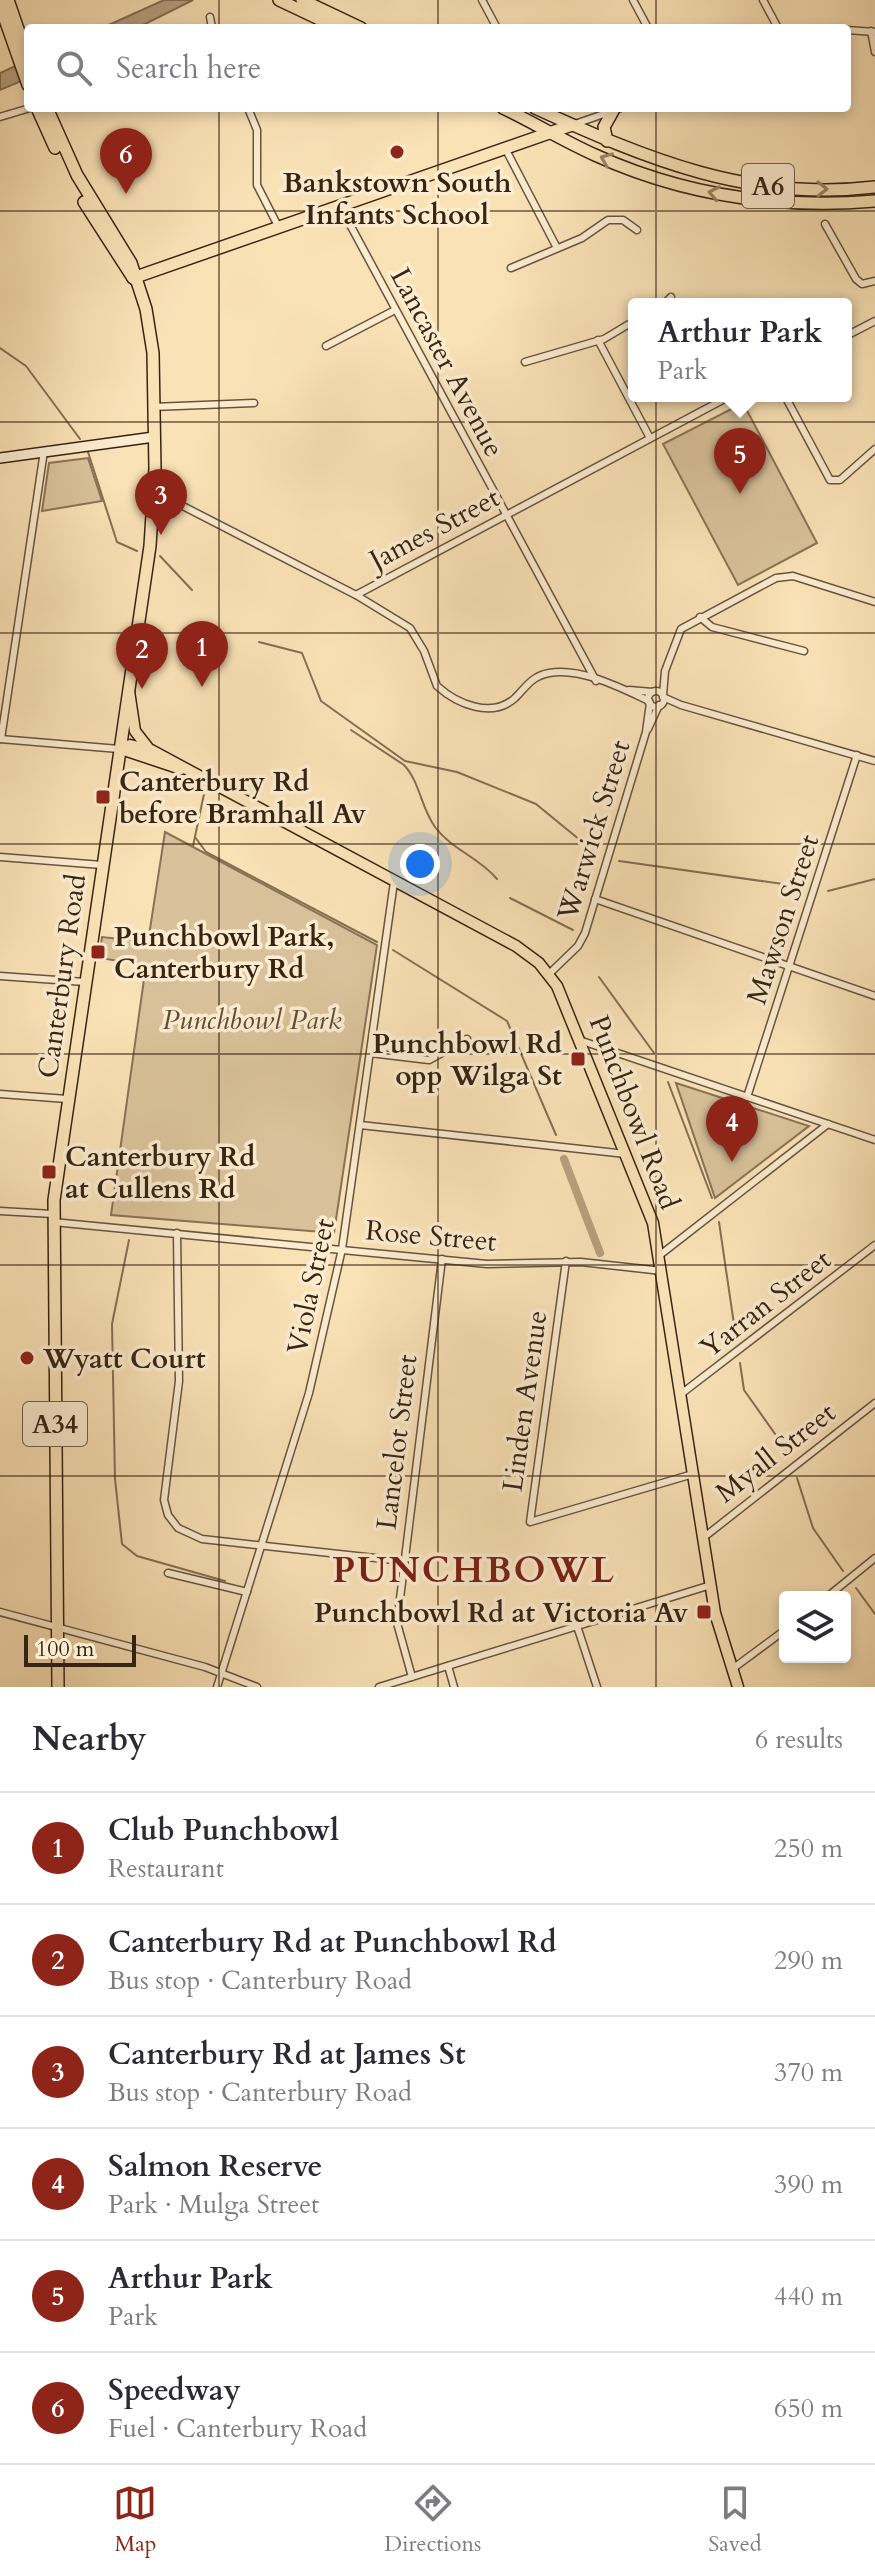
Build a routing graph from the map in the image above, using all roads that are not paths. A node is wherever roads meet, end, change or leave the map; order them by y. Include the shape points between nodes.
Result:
1 (8, 0) edge
2 (279, 0) edge
3 (302, 0) edge
4 (482, 0) edge
5 (633, 0) edge
6 (763, 0) edge
7 (0, 5) edge
8 (210, 17) dead end
9 (211, 24) edge
10 (330, 24) edge
11 (353, 24) edge
12 (495, 24) edge
13 (646, 24) edge
14 (776, 24) edge
15 (851, 30) edge
16 (873, 31) edge
17 (875, 52) edge
18 (24, 56) edge
19 (24, 57) edge
20 (24, 110) edge
21 (39, 112) edge
22 (49, 112) edge
23 (250, 112) edge
24 (511, 112) edge
25 (544, 112) edge
26 (611, 112) edge
27 (615, 112) edge
28 (515, 114) junction
29 (0, 117) edge
30 (572, 125) junction
31 (551, 132) junction
32 (607, 141) junction
33 (509, 147) junction
34 (875, 187) edge
35 (875, 201) edge
36 (339, 205) junction
37 (825, 224) dead end
38 (278, 226) junction
39 (637, 230) dead end
40 (557, 248) junction
41 (511, 268) dead end
42 (133, 278) junction
43 (875, 281) edge
44 (395, 310) junction
45 (875, 321) edge
46 (628, 324) edge
47 (852, 333) edge
48 (598, 340) junction
49 (326, 346) dead end
50 (525, 362) dead end
51 (628, 397) edge
52 (631, 402) edge
53 (719, 402) edge
54 (788, 402) edge
55 (254, 403) dead end
56 (152, 407) junction
57 (154, 437) junction
58 (650, 438) junction
59 (875, 449) edge
60 (44, 451) junction
61 (0, 458) edge
62 (155, 496) junction
63 (506, 515) junction
64 (356, 595) junction
65 (875, 602) edge
66 (700, 617) junction
67 (804, 651) dead end
68 (665, 671) junction
69 (596, 681) junction
70 (129, 689) junction
71 (626, 689) junction
72 (653, 692) junction
73 (663, 696) junction
74 (649, 702) junction
75 (660, 705) junction
76 (681, 705) junction
77 (646, 732) junction
78 (0, 739) edge
79 (121, 749) junction
80 (151, 750) junction
81 (857, 755) junction
82 (875, 761) edge
83 (181, 769) junction
84 (0, 857) edge
85 (102, 865) junction
86 (394, 882) junction
87 (595, 899) junction
88 (790, 966) junction
89 (549, 974) junction
90 (0, 976) edge
91 (85, 982) junction
92 (875, 996) edge
93 (467, 1039) dead end
94 (582, 1041) junction
95 (370, 1053) junction
96 (0, 1094) edge
97 (747, 1097) junction
98 (67, 1099) junction
99 (828, 1124) junction
100 (360, 1125) junction
101 (875, 1140) edge
102 (626, 1154) junction
103 (0, 1211) edge
104 (53, 1218) junction
105 (177, 1233) junction
106 (875, 1245) edge
107 (342, 1249) junction
108 (660, 1255) junction
109 (442, 1259) junction
110 (566, 1261) junction
111 (662, 1271) junction
112 (681, 1394) junction
113 (875, 1403) edge
114 (693, 1474) junction
115 (703, 1538) junction
116 (261, 1547) junction
117 (875, 1558) edge
118 (403, 1561) junction
119 (168, 1573) dead end
120 (711, 1585) junction
121 (834, 1591) edge
122 (247, 1592) junction
123 (0, 1612) edge
124 (577, 1626) junction
125 (57, 1627) junction
126 (779, 1634) edge
127 (448, 1666) junction
128 (731, 1670) junction
129 (222, 1673) junction
130 (412, 1677) junction
131 (58, 1687) edge
132 (217, 1687) edge
133 (257, 1687) edge
134 (379, 1687) edge
135 (454, 1687) edge
136 (597, 1687) edge
137 (738, 1687) edge

1 - 18 highway
2 - 10 highway
3 - 11 highway
4 - 12 street
5 - 13 street
6 - 14 street
7 - 19 highway
8 - 9 street
15 - 16 street
16 - 17 street
20 - 29 street
21 - 42 highway, Canterbury Road / A34 via 76,188
22 - 42 highway, Canterbury Road / A34 via 73,168 131,263
23 - 38 street via 257,130 255,177
24 - 28 highway, A6
25 - 30 highway, A6
26 - 30 street
27 - 32 highway via 604,127
28 - 31 highway, A6
28 - 33 highway via 521,129
30 - 31 highway
30 - 32 highway, A6
31 - 33 highway
35 -> 31 highway, A6 via 799,204 701,190 620,165
32 -> 34 highway, A6 via 679,168 752,185
33 - 36 highway
33 - 40 street
36 - 38 highway
36 - 44 street, Lancaster Avenue
37 - 43 street via 856,279 862,284
38 - 42 highway
39 - 40 street via 623,220 608,220
40 - 41 street
42 - 56 highway, Canterbury Road / A34 via 152,340
44 - 49 street
44 - 63 street, Lancaster Avenue
45 - 47 street
46 - 48 street
48 - 50 street
48 - 51 street
52 - 58 street
53 - 58 street, James Street
54 - 59 street via 830,480 840,480
55 - 56 street
56 - 57 highway, Canterbury Road / A34
57 - 60 main road
57 - 62 highway, Canterbury Road / A34
58 - 63 street, James Street
60 - 61 main road
60 - 78 street
62 - 64 street, James Street
62 - 70 highway, Canterbury Road / A34
63 - 64 street, James Street
63 - 69 street, Lancaster Avenue
64 - 69 street via 404,623 421,645 437,686 476,707 502,706 532,679 550,672
65 - 66 street via 786,575
66 - 67 street via 712,627
66 - 68 street via 681,629
68 - 72 street
68 - 73 street
69 - 71 street
70 - 79 highway, Canterbury Road / A34
70 - 80 main road via 135,731
71 - 72 street
71 - 74 street
72 - 73 street
72 - 74 street, Warwick Street
73 - 75 street, Warwick Street
73 - 76 street
74 - 75 street
74 - 77 street, Warwick Street
75 - 76 street
75 - 77 street, Warwick Street
76 - 81 street
77 - 87 street, Warwick Street
78 - 79 street
79 - 80 main road via 130,745
79 - 83 main road, Punchbowl Road
79 - 85 highway, Canterbury Road / A34
80 - 83 main road, Punchbowl Road
81 - 82 street
81 - 88 street, Mawson Street
83 - 86 main road, Punchbowl Road
84 - 85 street
85 - 91 highway, Canterbury Road / A34
86 - 89 main road, Punchbowl Road via 516,946
86 - 95 street, Viola Street
87 - 88 street
87 - 89 street, Warwick Street via 581,942
88 - 92 street
88 - 97 street, Mawson Street
89 - 94 main road, Punchbowl Road
90 - 91 street
91 - 98 highway, Canterbury Road / A34
93 - 95 street via 429,1060
94 - 97 street
94 - 102 main road, Punchbowl Road
95 - 100 street, Viola Street
96 - 98 street
97 - 99 street
98 - 104 highway, Canterbury Road / A34
99 - 101 street
99 - 108 street
100 - 102 street
100 - 107 street, Viola Street
102 - 108 main road, Punchbowl Road
103 - 104 street, Rose Street
104 - 105 street, Rose Street
104 - 125 highway, Canterbury Road / A34
105 - 107 street, Rose Street
105 - 116 street via 179,1381 165,1507 172,1522 189,1535
106 - 112 street, Yarran Street
107 - 109 street, Rose Street
107 - 116 street, Viola Street via 309,1393
108 - 111 main road, Punchbowl Road
109 - 110 street, Rose Street
109 - 118 street, Lancelot Street
110 - 111 street, Rose Street
110 - 114 street, Linden Avenue via 530,1522
111 - 112 main road, Punchbowl Road
112 - 114 main road, Punchbowl Road
113 - 115 street, Myall Street
114 - 115 main road, Punchbowl Road
115 - 120 main road, Punchbowl Road
116 - 118 street
116 - 122 street, Viola Street
117 - 121 street
118 - 130 street, Lancelot Street via 397,1623
119 - 122 street
120 - 124 street
120 - 128 main road, Punchbowl Road
122 - 129 street, Viola Street
123 - 125 street
124 - 127 street
124 - 136 street
125 - 129 street
125 - 131 highway, Canterbury Road / A34
126 - 128 street
127 - 130 street
127 - 135 street
128 - 137 main road, Punchbowl Road
129 - 132 street, Viola Street
129 - 133 street
130 - 134 street

